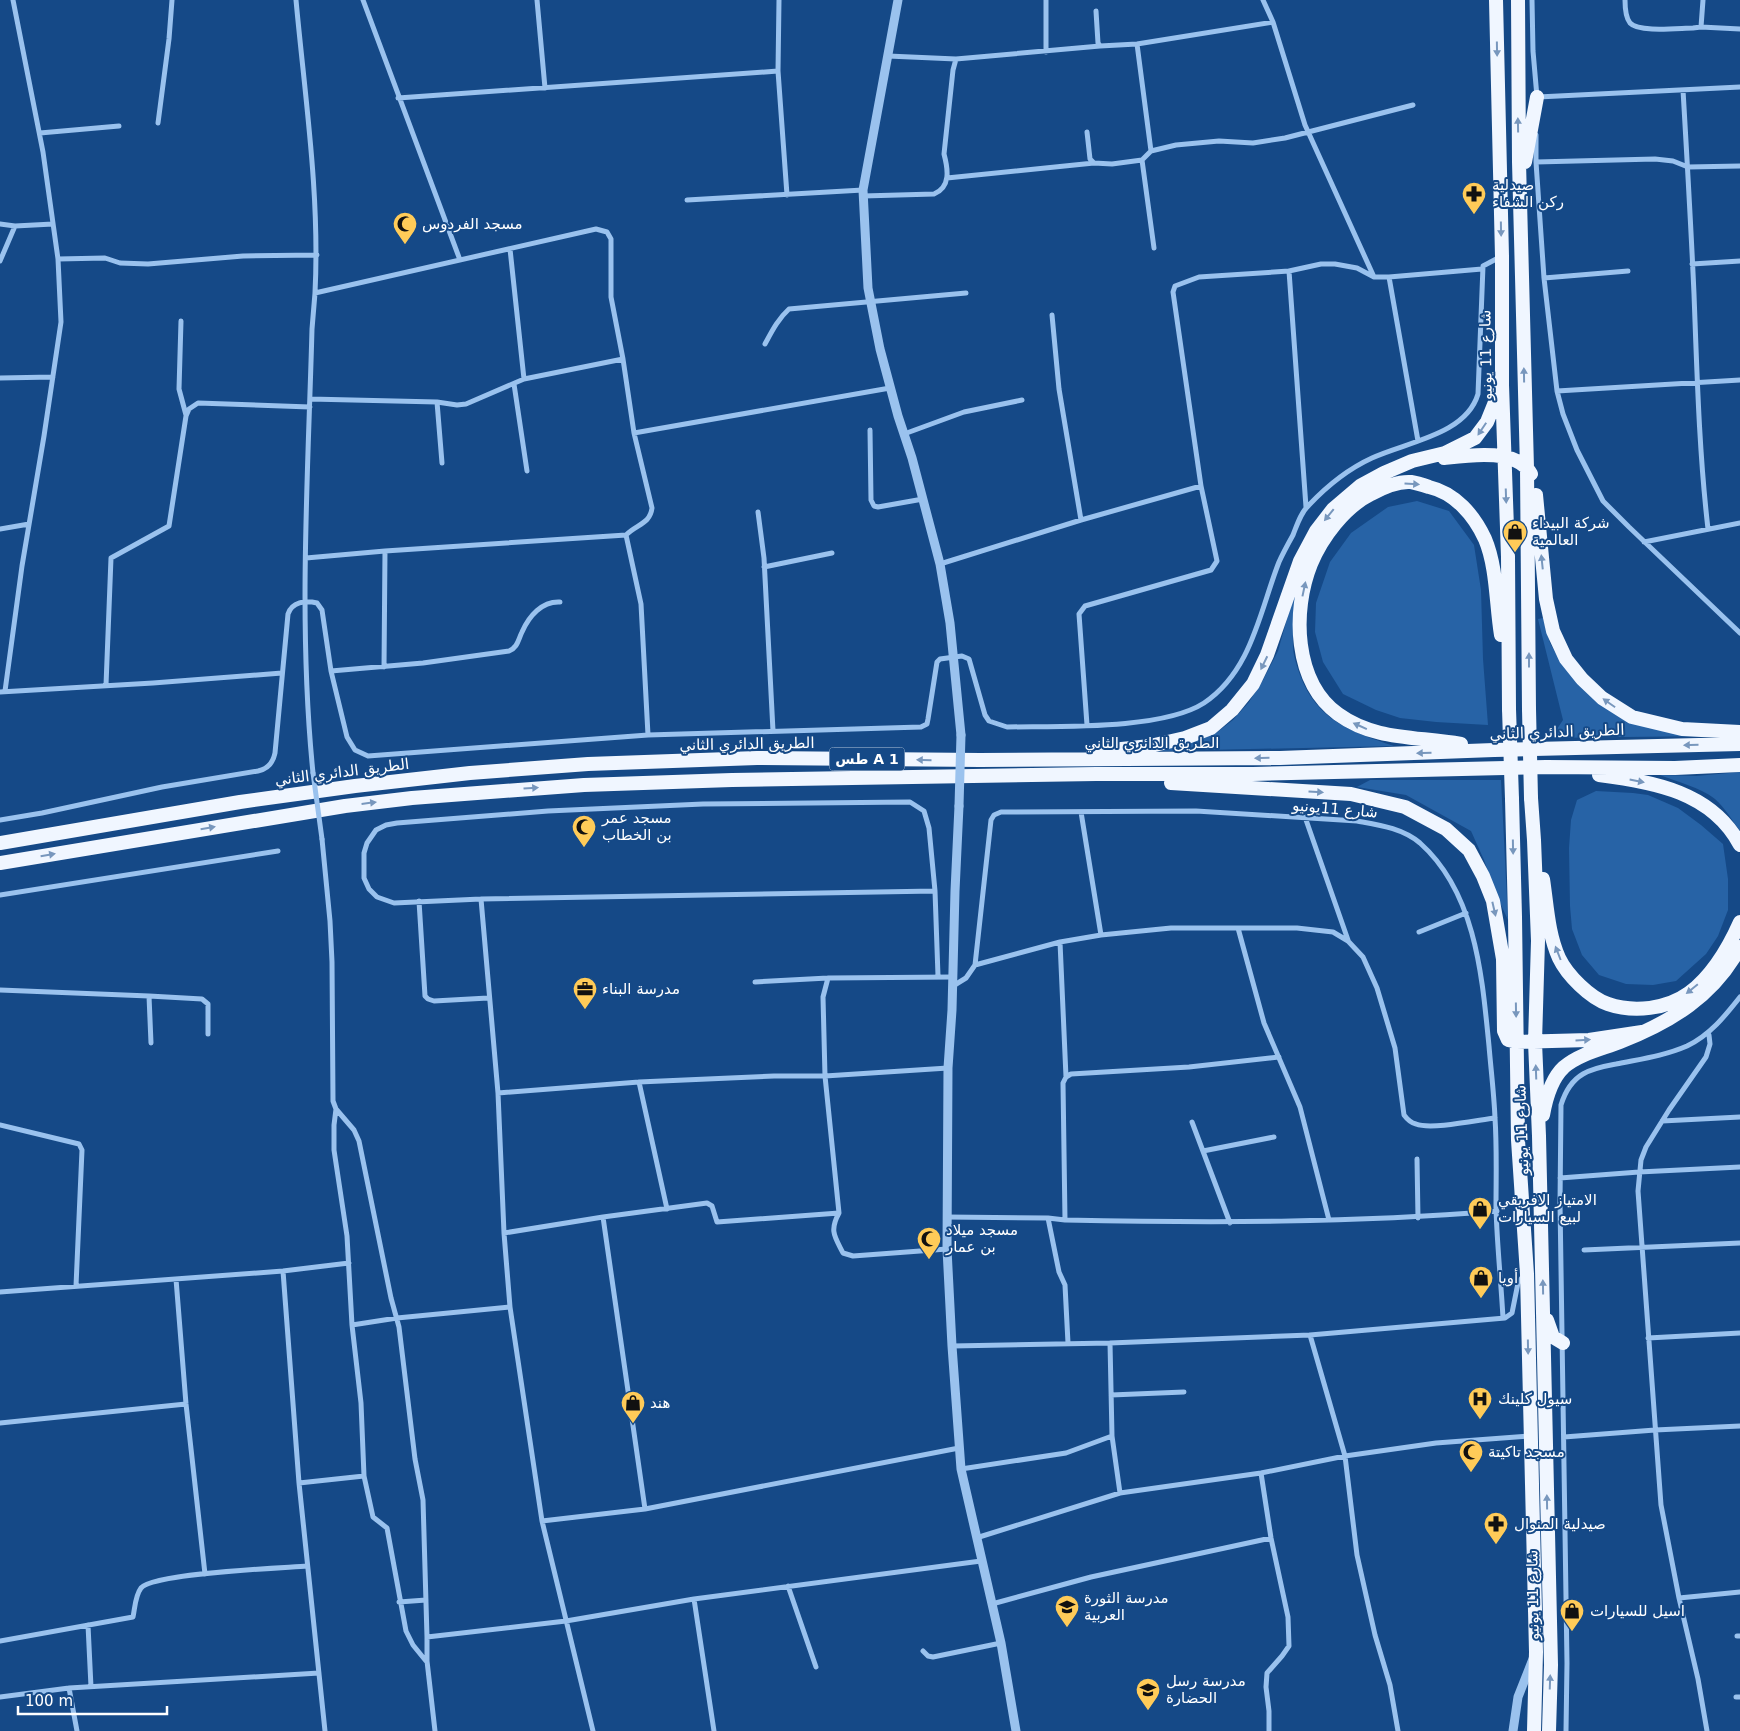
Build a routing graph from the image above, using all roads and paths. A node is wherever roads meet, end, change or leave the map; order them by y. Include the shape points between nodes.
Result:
1 (14, 0) edge
2 (172, 0) edge
3 (296, 0) edge
4 (363, 0) edge
5 (537, 0) edge
6 (779, 0) edge
7 (898, 0) edge
8 (1046, 0) edge
9 (1264, 0) edge
10 (1496, 0) edge
11 (1518, 0) edge
12 (1532, 0) edge
13 (1625, 0) edge
14 (1703, 0) edge
15 (1096, 11) dead end
16 (1272, 22) junction
17 (1701, 27) junction
18 (1740, 29) edge
19 (1137, 44) junction
20 (1100, 46) junction
21 (1046, 52) junction
22 (888, 56) junction
23 (956, 59) junction
24 (778, 71) junction
25 (1740, 87) edge
26 (545, 88) junction
27 (1683, 90) junction
28 (1537, 97) junction
29 (398, 98) junction
30 (1414, 105) dead end
31 (158, 123) dead end
32 (119, 126) dead end
33 (1087, 132) dead end
34 (1309, 133) junction
35 (40, 134) junction
36 (1151, 151) junction
37 (1142, 160) junction
38 (1536, 162) junction
39 (1094, 163) junction
40 (1740, 166) edge
41 (1688, 167) junction
42 (947, 178) junction
43 (1519, 190) junction
44 (863, 193) junction
45 (787, 195) junction
46 (687, 200) dead end
47 (0, 224) edge
48 (53, 224) junction
49 (15, 226) junction
50 (1154, 248) dead end
51 (510, 249) junction
52 (317, 255) junction
53 (1502, 256) junction
54 (58, 259) junction
55 (460, 260) junction
56 (0, 261) edge
57 (1740, 261) edge
58 (1692, 264) junction
59 (1482, 268) junction
60 (1289, 271) junction
61 (1628, 271) dead end
62 (1374, 277) junction
63 (1389, 277) junction
64 (1544, 278) junction
65 (966, 293) dead end
66 (315, 294) junction
67 (871, 302) junction
68 (1052, 316) dead end
69 (181, 321) dead end
70 (765, 344) dead end
71 (623, 359) junction
72 (53, 377) junction
73 (0, 378) edge
74 (524, 379) junction
75 (1740, 380) edge
76 (1697, 383) junction
77 (514, 384) junction
78 (1502, 385) junction
79 (890, 388) junction
80 (1556, 391) junction
81 (310, 399) junction
82 (1022, 400) dead end
83 (437, 402) junction
84 (310, 407) junction
85 (186, 416) junction
86 (870, 430) dead end
87 (634, 433) junction
88 (904, 434) junction
89 (1418, 441) junction
90 (1505, 456) junction
91 (1412, 462) junction
92 (442, 463) dead end
93 (1527, 468) junction
94 (527, 471) dead end
95 (1202, 486) junction
96 (923, 499) junction
97 (1306, 507) junction
98 (758, 512) dead end
99 (1082, 520) junction
100 (1740, 523) edge
101 (29, 524) junction
102 (0, 529) edge
103 (1708, 529) junction
104 (626, 535) junction
105 (1644, 542) junction
106 (384, 551) junction
107 (832, 553) dead end
108 (306, 558) junction
109 (940, 564) junction
110 (764, 567) junction
111 (304, 602) junction
112 (560, 602) dead end
113 (1740, 633) edge
114 (952, 656) junction
115 (384, 667) junction
116 (331, 671) junction
117 (282, 673) junction
118 (1508, 679) junction
119 (106, 685) junction
120 (2, 692) edge
121 (1087, 725) junction
122 (773, 732) junction
123 (1740, 732) edge
124 (648, 735) junction
125 (1740, 744) edge
126 (1494, 750) junction
127 (980, 760) junction
128 (1740, 765) edge
129 (1414, 771) junction
130 (1058, 776) junction
131 (1081, 812) junction
132 (1305, 818) junction
133 (0, 820) edge
134 (1534, 840) junction
135 (0, 843) edge
136 (1740, 845) edge
137 (278, 850) dead end
138 (0, 863) edge
139 (935, 891) junction
140 (0, 895) edge
141 (481, 899) junction
142 (419, 901) junction
143 (1466, 913) junction
144 (1740, 922) edge
145 (1238, 928) junction
146 (1419, 932) dead end
147 (1101, 935) junction
148 (1348, 941) junction
149 (1060, 942) junction
150 (1740, 947) edge
151 (975, 965) junction
152 (938, 976) junction
153 (952, 976) junction
154 (828, 978) junction
155 (755, 982) dead end
156 (952, 986) junction
157 (0, 990) edge
158 (149, 996) junction
159 (1740, 997) edge
160 (488, 998) junction
161 (1642, 1032) junction
162 (1707, 1033) junction
163 (208, 1034) dead end
164 (1517, 1042) junction
165 (1535, 1042) junction
166 (152, 1044) dead end
167 (1278, 1057) junction
168 (948, 1068) junction
169 (825, 1076) junction
170 (1066, 1077) junction
171 (639, 1082) junction
172 (498, 1093) junction
173 (336, 1110) junction
174 (1740, 1117) edge
175 (1495, 1118) junction
176 (1662, 1121) junction
177 (1192, 1122) dead end
178 (0, 1125) edge
179 (1539, 1136) junction
180 (1274, 1137) dead end
181 (1203, 1151) junction
182 (1417, 1159) dead end
183 (1740, 1167) edge
184 (1639, 1172) junction
185 (1560, 1178) junction
186 (667, 1209) junction
187 (1496, 1211) junction
188 (839, 1213) junction
189 (604, 1217) junction
190 (947, 1217) junction
191 (1048, 1218) junction
192 (1418, 1218) junction
193 (1066, 1220) junction
194 (1329, 1220) junction
195 (1230, 1223) junction
196 (504, 1233) junction
197 (1740, 1243) edge
198 (1642, 1248) junction
199 (947, 1249) junction
200 (1584, 1250) dead end
201 (349, 1263) junction
202 (283, 1271) junction
203 (1527, 1274) junction
204 (176, 1279) junction
205 (76, 1286) junction
206 (0, 1292) edge
207 (510, 1307) junction
208 (1543, 1309) junction
209 (397, 1318) junction
210 (1503, 1318) junction
211 (352, 1325) junction
212 (1740, 1333) edge
213 (1310, 1335) junction
214 (1648, 1338) junction
215 (1068, 1343) junction
216 (1110, 1343) junction
217 (1563, 1343) junction
218 (952, 1346) junction
219 (1184, 1392) dead end
220 (1111, 1395) junction
221 (186, 1404) junction
222 (0, 1423) edge
223 (1740, 1426) edge
224 (1655, 1430) junction
225 (1112, 1436) junction
226 (1530, 1436) junction
227 (1564, 1437) junction
228 (958, 1448) junction
229 (1345, 1456) junction
230 (961, 1469) junction
231 (1261, 1473) junction
232 (364, 1476) junction
233 (299, 1483) junction
234 (1120, 1493) junction
235 (645, 1509) junction
236 (542, 1521) junction
237 (976, 1538) junction
238 (1271, 1538) junction
239 (982, 1561) junction
240 (307, 1566) junction
241 (205, 1574) junction
242 (788, 1586) junction
243 (1740, 1592) edge
244 (1679, 1598) junction
245 (694, 1599) junction
246 (426, 1600) junction
247 (399, 1602) junction
248 (992, 1604) junction
249 (566, 1621) junction
250 (88, 1625) junction
251 (428, 1637) junction
252 (0, 1641) edge
253 (1001, 1643) junction
254 (923, 1651) dead end
255 (1536, 1652) junction
256 (427, 1661) junction
257 (816, 1667) dead end
258 (319, 1673) junction
259 (90, 1687) junction
260 (69, 1688) junction
261 (0, 1697) edge
262 (78, 1731) edge
263 (325, 1731) edge
264 (434, 1731) edge
265 (593, 1731) edge
266 (714, 1731) edge
267 (1016, 1731) edge
268 (1269, 1731) edge
269 (1398, 1731) edge
270 (1513, 1731) edge
271 (1534, 1731) edge
272 (1549, 1731) edge
273 (1566, 1731) edge
274 (1707, 1731) edge

1 - 35 street
2 - 31 street
3 - 52 street via 315,187
4 - 29 street
5 - 26 street
6 - 24 street
7 - 22 street
8 - 21 street
9 - 16 street
10 -> 53 highway, شارع 11 يونيو
43 -> 11 highway
12 - 28 street
13 - 17 street via 1630,23 1640,29
14 - 17 street
15 - 20 street
16 - 19 street
16 - 34 street
17 - 18 street
19 - 20 street
19 - 36 street
20 - 21 street
21 - 23 street
22 - 23 street
22 - 44 street
23 - 42 street via 944,154
24 - 26 street
24 - 45 street
25 - 27 street
26 - 29 street
27 - 28 street
27 - 41 street
28 - 38 street
28 - 43 highway
29 - 55 street
30 - 34 street
32 - 35 street
33 - 39 street via 1090,159
34 - 36 street via 1253,143 1210,142
34 - 62 street
35 - 48 street
36 - 37 street
37 - 39 street
37 - 50 street
38 - 41 street via 1655,159
38 - 64 street
39 - 42 street
40 - 41 street
41 - 58 street
42 - 44 street via 941,191 934,194
93 -> 43 highway
44 - 45 street
44 - 67 street
45 - 46 street
47 - 49 street
48 - 49 street
48 - 54 street
49 - 56 street
51 - 55 street
51 - 71 street via 596,229 607,232 611,239 611,297
51 - 74 street
52 - 54 street via 243,256 148,264 120,263 105,258
52 - 66 street
53 - 59 street
53 - 78 highway, شارع 11 يونيو
54 - 72 street via 60,322
55 - 66 street
57 - 58 street
58 - 76 street
59 - 63 street
59 - 89 street via 1475,404 1458,423
60 - 62 street via 1335,264 1357,268
60 - 95 street via 1199,277 1175,286 1173,292
60 - 97 street
61 - 64 street
62 - 63 street
63 - 89 street
64 - 80 street
65 - 67 street
66 - 81 street
67 - 70 street via 789,309 774,326
67 - 79 street
68 - 99 street via 1059,390
69 - 85 street via 179,389
71 - 74 street
71 - 87 street
72 - 73 street
72 - 101 street
74 - 77 street
75 - 76 street
76 - 80 street
76 - 103 street via 1702,487
77 - 83 street via 466,404
77 - 94 street
78 - 90 highway, شارع 11 يونيو
78 -> 91 highway via 1487,422 1475,438 1446,453
79 - 87 street
79 - 88 street
80 - 105 street via 1577,450 1603,501
81 - 83 street
81 - 84 street
82 - 88 street via 964,412
83 - 92 street
84 - 85 street via 198,403 189,409
84 - 108 street
85 - 119 street via 169,526 111,558
86 - 96 street via 871,500 874,506 878,508
87 - 104 street via 652,508 648,521
88 - 96 street
89 - 97 street via 1350,470
90 - 91 highway via 1466,456
90 - 93 highway
90 -> 118 highway, شارع 11 يونيو
91 -> 127 highway via 1360,486 1334,509 1316,531 1300,561 1267,655 1253,684 1232,710 1211,728 1150,746
123 -> 93 highway via 1682,729 1632,717 1602,698 1582,679 1566,659 1553,631 1546,599 1534,481
134 -> 93 highway, شارع 11 يونيو, bridge via 1529,709
95 - 99 street
95 - 121 street via 1217,561 1215,566 1211,570 1085,606 1078,614
96 - 109 street
97 - 121 street via 1280,561 1252,642 1239,666 1215,694 1199,706 1175,715 1130,723
98 - 110 street
99 - 109 street
100 - 103 street
101 - 102 street
101 - 120 street
103 - 105 street
104 - 106 street
104 - 124 street via 641,604
105 - 113 street
106 - 108 street
106 - 115 street
107 - 110 street
108 - 111 street
109 - 114 street
110 - 122 street
111 - 116 street via 317,603 322,610
111 - 117 street via 294,605 289,611
111 - 173 street, bridge via 306,690 331,945 332,1096
112 - 115 street via 545,604 537,610 526,623 516,647 510,651
114 - 121 street via 969,659 989,721 1007,727
114 - 122 street via 937,662 927,724 921,727
114 - 153 street, bridge via 961,735
115 - 116 street
116 - 124 street via 348,742 359,753 368,756
117 - 119 street
117 - 133 street via 275,753 265,768
126 -> 118 highway via 1383,734 1359,726 1336,713 1315,689 1304,665 1300,639 1303,590 1322,543 1359,500 1382,488 1409,482 1436,488 1453,497 1472,516 1486,540 1493,569
118 -> 164 highway, شارع 11 يونيو, bridge
119 - 120 street
122 - 124 street
125 -> 126 highway, الطريق الدائري الثاني / طس A 1
126 -> 127 highway, الطريق الدائري الثاني / طس A 1 via 1280,758
127 -> 135 highway, الطريق الدائري الثاني / طس A 1 via 757,758 518,769 307,792
128 - 129 highway, الطريق الدائري الثاني / طس A 1
129 - 130 highway, الطريق الدائري الثاني / طس A 1
129 -> 136 highway via 1464,775 1596,774 1636,780 1672,789 1701,802 1734,834
138 -> 130 highway, الطريق الدائري الثاني / طس A 1 via 345,806 508,790 732,780
130 -> 164 highway via 1351,794 1405,807 1446,829 1469,850 1493,901 1503,959 1504,1030 1508,1040
131 - 132 street, شارع 11يونيو via 1196,811
131 - 147 street
131 - 151 street, شارع 11يونيو via 1001,812 991,820
132 - 143 street, شارع 11يونيو via 1357,821 1404,832 1433,857
132 - 148 street
144 -> 134 highway via 1730,946 1709,974 1688,994 1665,1004 1639,1009 1607,1004 1568,973 1559,958
134 - 165 highway, شارع 11 يونيو via 1538,941
137 - 140 street
139 - 141 street
139 - 142 street via 928,821 924,811 910,802 703,804 548,811 381,827 372,834 365,848 364,878 369,889 388,902
139 - 152 street
141 - 142 street
141 - 160 street
142 - 160 street via 425,996 434,1000
143 - 146 street
143 - 175 street, شارع 11يونيو via 1483,986
145 - 147 street via 1171,928
145 - 148 street via 1324,930
145 - 167 street via 1264,1023
147 - 149 street
148 - 175 street via 1363,957 1377,988 1395,1048 1404,1115 1408,1120 1429,1126
149 - 151 street
149 - 170 street
150 - 161 highway via 1708,992
151 - 156 street via 966,978
152 - 153 street
152 - 154 street
153 - 156 street
154 - 155 street
154 - 169 street via 823,997
156 - 168 street
157 - 158 street
158 - 163 street via 206,1001
158 - 166 street
159 - 162 street
160 - 172 street
165 -> 161 highway via 1604,1039
161 - 179 highway via 1585,1055 1563,1068 1550,1087
162 - 176 street via 1710,1044 1706,1057
162 - 185 street via 1676,1050 1598,1068 1577,1078 1561,1105
164 - 165 highway
164 - 203 highway, شارع 11 يونيو via 1518,1140
179 -> 165 highway, شارع 11 يونيو
167 - 170 street via 1188,1067 1071,1074
167 - 194 street via 1300,1107
168 - 169 street
168 - 190 street
169 - 171 street
169 - 188 street
170 - 193 street via 1062,1083
171 - 172 street
171 - 186 street
172 - 196 street
173 - 201 street via 334,1150
173 - 209 street via 351,1125 359,1141
174 - 176 street
175 - 187 street, شارع 11يونيو
176 - 184 street via 1646,1147
177 - 181 street
178 - 205 street via 79,1144 82,1150
208 -> 179 highway, شارع 11 يونيو
180 - 181 street
181 - 195 street
182 - 192 street
183 - 184 street
184 - 185 street
184 - 198 street
185 - 217 street
186 - 188 street via 707,1203 712,1206 717,1222
186 - 189 street
187 - 192 street
187 - 210 street, شارع 11يونيو
188 - 199 street via 833,1235 844,1254 858,1256
189 - 196 street
189 - 235 street
190 - 191 street
190 - 199 street
191 - 193 street
191 - 215 street via 1059,1272 1065,1285
192 - 194 street
193 - 195 street
194 - 195 street
196 - 207 street
197 - 198 street
198 - 200 street
198 - 214 street
199 - 218 street
201 - 202 street
201 - 211 street
202 - 204 street
202 - 233 street
203 - 210 street via 1518,1283 1512,1313
203 -> 226 highway, شارع 11 يونيو
204 - 205 street
204 - 221 street
205 - 206 street
207 - 209 street
207 - 236 street
208 - 217 highway via 1553,1337
272 -> 208 highway, شارع 11 يونيو via 1551,1665
209 - 211 street
209 - 246 street via 423,1500
210 - 213 street
211 - 232 street via 361,1403
212 - 214 street
213 - 216 street
213 - 229 street
214 - 224 street
215 - 216 street
215 - 218 street
216 - 220 street
217 - 227 street
218 - 228 street
219 - 220 street
220 - 225 street
221 - 222 street
221 - 241 street
223 - 224 street
224 - 227 street
224 - 244 street via 1662,1511
225 - 230 street via 1066,1453
225 - 234 street
226 - 229 street via 1436,1443
226 - 255 highway, شارع 11 يونيو
227 - 273 street
228 - 230 street
228 - 235 street
229 - 231 street
229 - 269 street via 1357,1555 1390,1685
230 - 237 street
231 - 234 street
231 - 238 street
232 - 233 street
232 - 247 street via 372,1517 387,1528
233 - 240 street
234 - 237 street
235 - 236 street
236 - 249 street
237 - 239 street
238 - 248 street via 1091,1577
238 - 268 street via 1288,1617 1288,1646 1267,1673
239 - 242 street
239 - 248 street
240 - 241 street
240 - 258 street
241 - 250 street via 152,1581 141,1588 133,1617
242 - 245 street
242 - 257 street
243 - 244 street
244 - 274 street
245 - 249 street
245 - 266 street
246 - 247 street
246 - 251 street
247 - 256 street via 406,1631
248 - 253 street
249 - 251 street
249 - 265 street
250 - 252 street
250 - 259 street
251 - 256 street
253 - 254 street via 933,1657
253 - 267 street
255 - 270 street via 1522,1685
255 - 271 highway, شارع 11 يونيو
256 - 264 street
258 - 259 street
258 - 263 street
259 - 260 street
260 - 261 street
260 - 262 street

